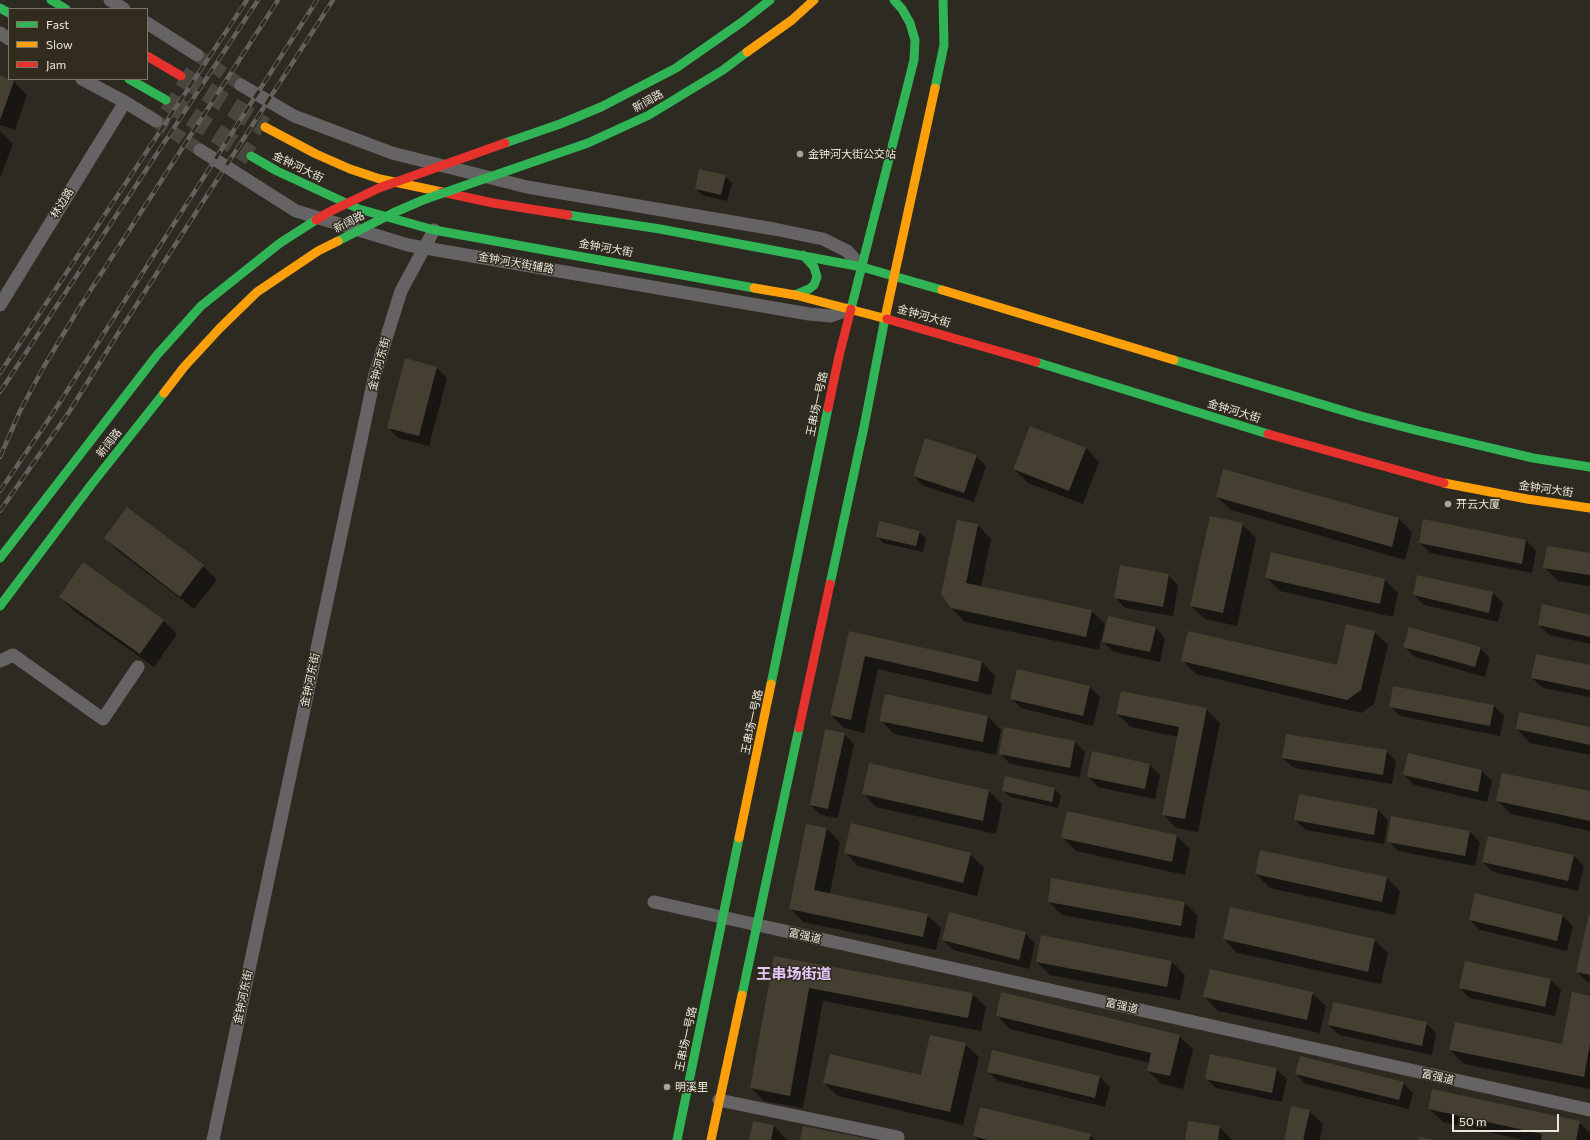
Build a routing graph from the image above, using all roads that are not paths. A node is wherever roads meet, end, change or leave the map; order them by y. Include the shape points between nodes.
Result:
1 (51, 0) edge
2 (110, 0) edge
3 (770, 0) edge
4 (814, 0) edge
5 (894, 0) edge
6 (943, 0) edge
7 (64, 8) edge
8 (122, 8) edge
9 (148, 24) edge
10 (197, 55) tunnel mouth
11 (148, 57) edge
12 (181, 76) tunnel mouth
13 (84, 80) edge
14 (131, 80) edge
15 (241, 85) tunnel mouth
16 (166, 100) tunnel mouth
17 (125, 102) junction
18 (156, 121) tunnel mouth
19 (265, 127) tunnel mouth
20 (200, 150) tunnel mouth
21 (251, 156) tunnel mouth
22 (434, 230) junction
23 (424, 249) junction
24 (803, 255) junction
25 (862, 267) junction
26 (894, 276) junction
27 (795, 295) junction
28 (0, 305) edge
29 (851, 309) junction
30 (885, 318) junction
31 (1590, 467) edge
32 (1590, 508) edge
33 (0, 558) edge
34 (0, 606) edge
35 (0, 661) edge
36 (138, 667) dead end
37 (654, 902) dead end
38 (724, 917) junction
39 (756, 925) junction
40 (720, 1100) junction
41 (1590, 1110) edge
42 (898, 1137) dead end
43 (213, 1140) edge
44 (677, 1140) edge
45 (711, 1140) edge

1 - 7 main road
2 - 8 street
3 - 33 main road, 新阔路, bridge via 676,68 601,107 379,188 329,212 280,243 201,306 157,355
4 - 34 main road, 新阔路, bridge via 792,20 723,70 648,115 588,143 393,213 318,251 258,292 184,367
5 - 25 main road, 王串场一号路 via 910,23 915,40 914,60
6 - 26 main road via 944,45
9 - 10 street
11 - 12 main road
13 - 17 street
14 - 16 main road
15 - 25 street via 294,116 392,154 527,187 823,239 847,251
17 - 18 street
17 - 28 street, 林边路
19 - 24 main road, 金钟河大街 via 316,154 380,179 493,203
20 - 23 street, 金钟河大街辅路 via 296,211
21 - 22 main road, 金钟河大街 via 277,171 359,209
22 - 23 street, 金钟河东街
22 - 27 main road, 金钟河大街
23 - 29 street, 金钟河大街辅路 via 809,314 831,316
23 - 43 street, 金钟河东街 via 401,291 375,374
24 - 25 main road, 金钟河大街
24 - 27 main road via 814,267 817,277 814,285
25 - 26 main road, 金钟河大街
25 - 29 main road, 王串场一号路
26 - 30 main road
26 - 31 main road, 金钟河大街 via 1361,416 1533,458
27 - 29 main road, 金钟河大街
29 - 30 main road, 金钟河大街
29 - 38 main road, 王串场一号路 via 839,356
30 - 32 main road, 金钟河大街 via 1284,438 1454,486
30 - 39 main road
35 - 36 street via 13,655 103,719
37 - 38 street, 富强道
38 - 39 street, 富强道
38 - 44 main road, 王串场一号路
39 - 40 main road
39 - 41 street, 富强道
40 - 42 street
40 - 45 main road

